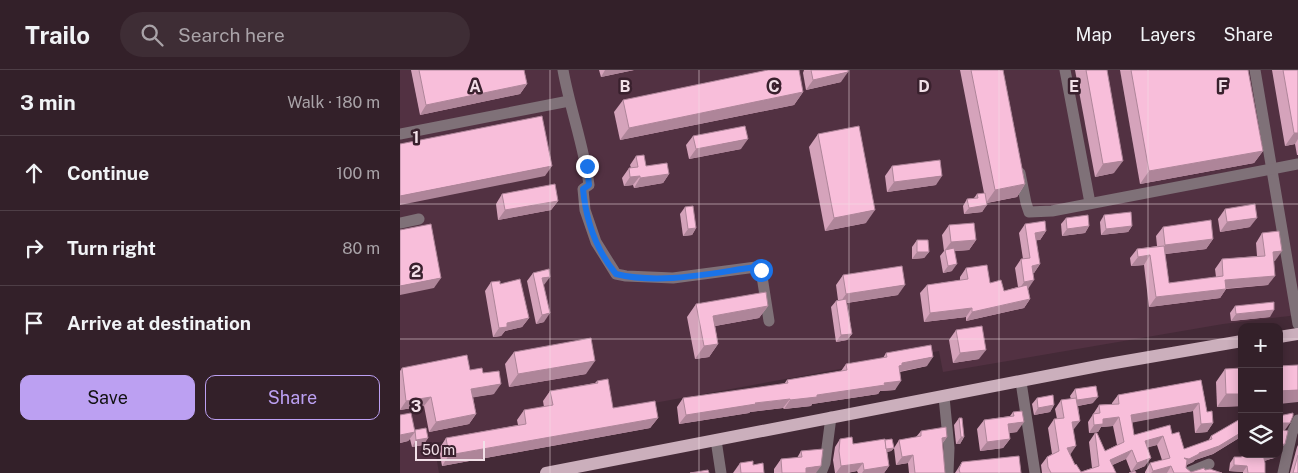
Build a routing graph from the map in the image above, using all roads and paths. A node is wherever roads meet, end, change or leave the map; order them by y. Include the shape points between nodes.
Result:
1 (563, 70) edge
2 (1066, 70) edge
3 (1255, 70) edge
4 (569, 101) junction
5 (400, 134) edge
6 (1298, 164) edge
7 (1019, 165) edge
8 (1273, 169) junction
9 (1090, 204) junction
10 (419, 219) dead end
11 (400, 223) edge
12 (1295, 281) edge
13 (769, 321) dead end
14 (1298, 324) edge
15 (1298, 334) edge
16 (1283, 336) edge
17 (1238, 342) edge
18 (1021, 382) junction
19 (944, 396) junction
20 (831, 418) junction
21 (1298, 420) edge
22 (716, 440) junction
23 (1209, 464) dead end
24 (546, 473) edge
25 (721, 473) edge
26 (821, 473) edge
27 (948, 473) edge
28 (1035, 473) edge
29 (1187, 473) edge
30 (1283, 473) edge

1 - 4 street
2 - 9 street
3 - 8 street
4 - 5 street
4 - 13 street via 587,166 589,185 583,189 585,210 596,242 616,274 673,278 756,267 761,270
6 - 8 street
7 - 9 street via 1029,212
8 - 9 street
8 - 12 street
10 - 11 street
12 - 14 street
15 - 16 main road
17 - 18 main road
18 - 19 main road
18 - 28 street
19 - 20 main road
19 - 27 street
20 - 22 main road
20 - 26 street
21 - 30 street
22 - 24 main road
22 - 25 street
23 - 29 street

